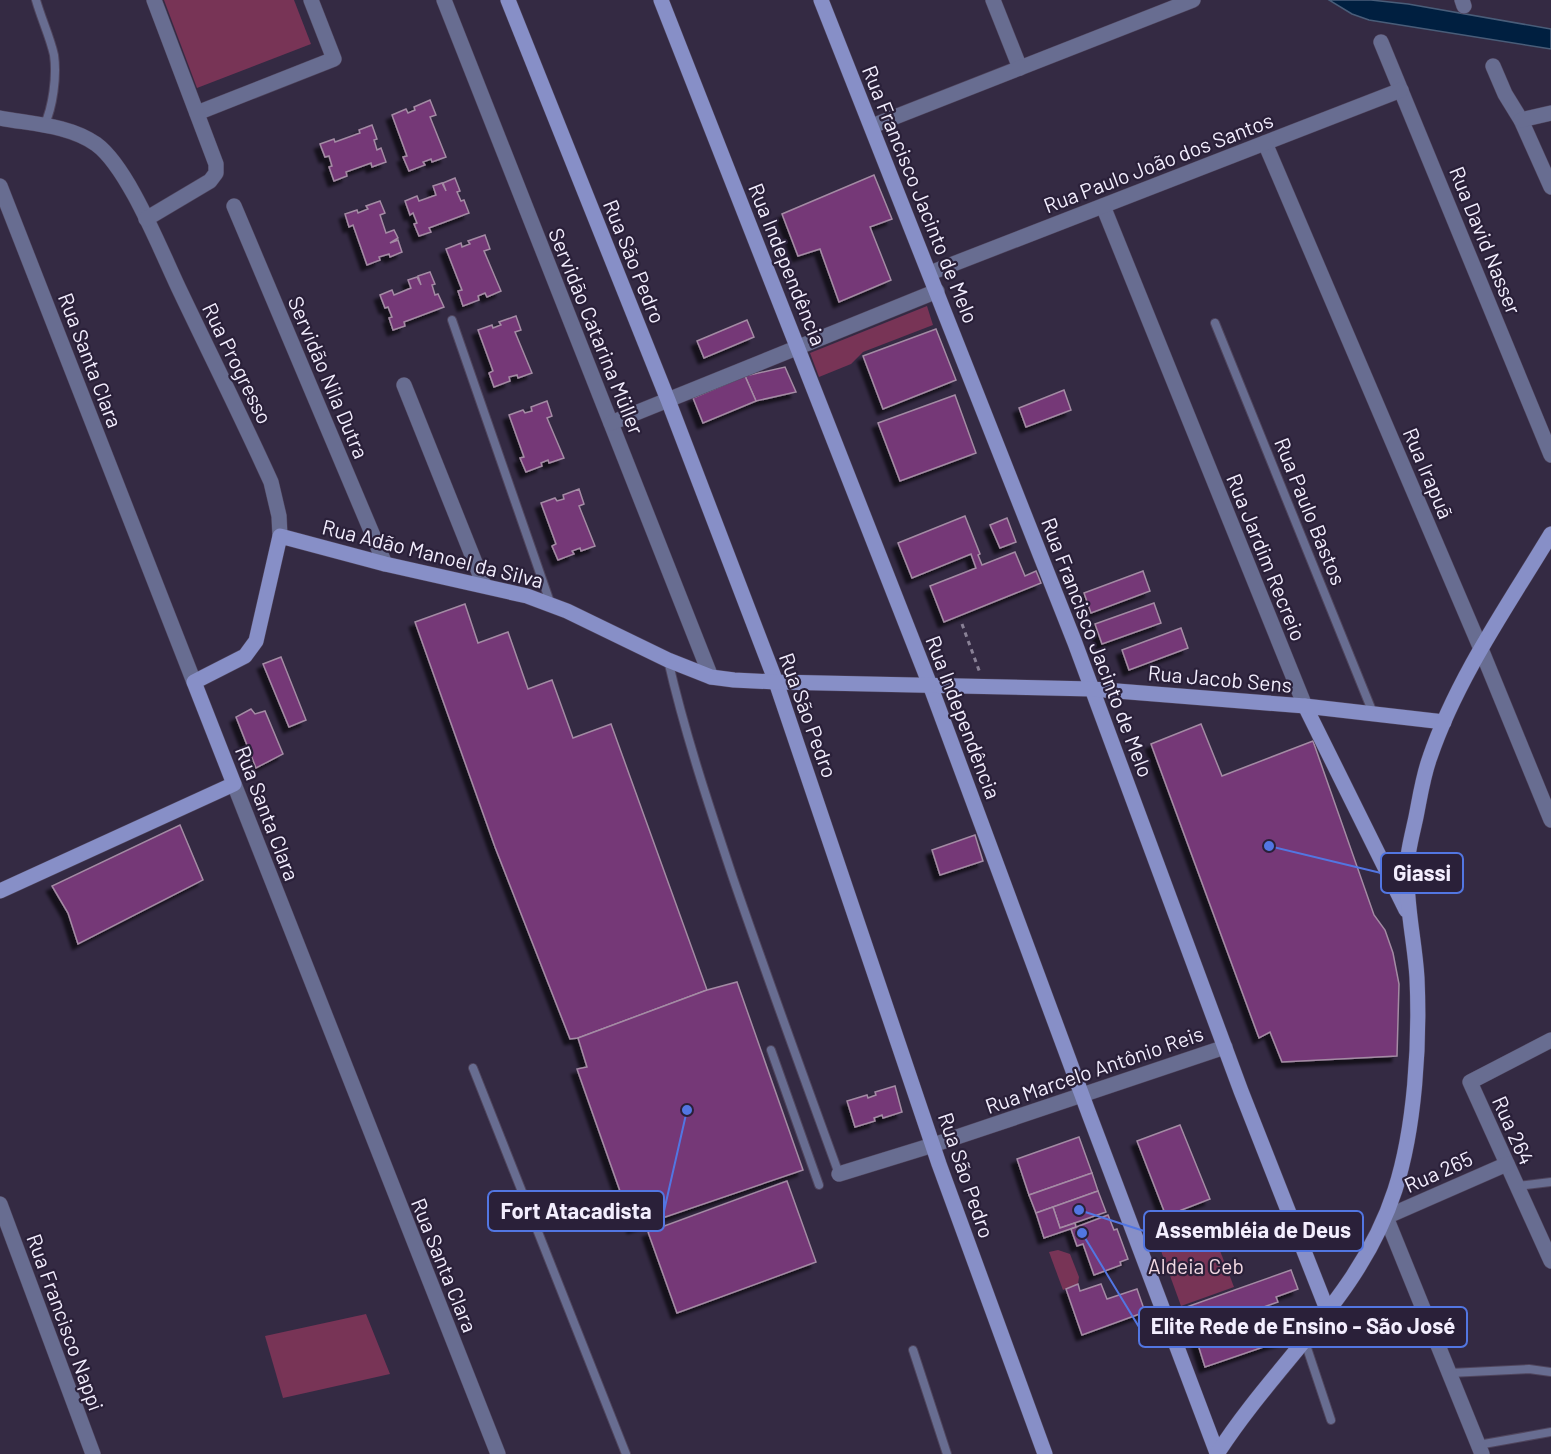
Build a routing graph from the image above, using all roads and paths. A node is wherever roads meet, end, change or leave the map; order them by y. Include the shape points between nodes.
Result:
1 (36, 0) edge
2 (154, 0) edge
3 (311, 0) edge
4 (444, 0) edge
5 (508, 0) edge
6 (661, 0) edge
7 (821, 0) edge
8 (993, 0) edge
9 (1193, 0) edge
10 (1158, 6) edge
11 (1381, 42) dead end
12 (1493, 66) dead end
13 (1020, 68) junction
14 (1401, 90) junction
15 (197, 113) junction
16 (1551, 113) edge
17 (0, 118) edge
18 (1521, 120) junction
19 (44, 126) junction
20 (872, 126) junction
21 (1265, 143) junction
22 (0, 186) edge
23 (1551, 187) edge
24 (234, 206) dead end
25 (1103, 206) junction
26 (146, 219) junction
27 (930, 273) junction
28 (937, 291) junction
29 (452, 320) dead end
30 (1215, 323) dead end
31 (799, 348) junction
32 (404, 385) dead end
33 (668, 400) junction
34 (610, 423) junction
35 (1551, 454) edge
36 (1551, 534) edge
37 (280, 536) junction
38 (385, 564) junction
39 (484, 585) junction
40 (551, 605) junction
41 (962, 624) dead end
42 (1481, 649) junction
43 (668, 660) junction
44 (711, 677) junction
45 (194, 682) junction
46 (776, 682) junction
47 (930, 685) junction
48 (985, 686) junction
49 (1092, 689) junction
50 (1305, 706) junction
51 (1373, 713) junction
52 (1444, 722) junction
53 (234, 784) junction
54 (1551, 820) edge
55 (0, 891) edge
56 (1409, 916) junction
57 (1551, 1040) edge
58 (1225, 1047) junction
59 (771, 1050) dead end
60 (473, 1068) dead end
61 (1082, 1095) junction
62 (933, 1145) junction
63 (1507, 1164) junction
64 (839, 1174) joint
65 (1551, 1182) edge
66 (819, 1185) dead end
67 (1517, 1186) junction
68 (0, 1204) edge
69 (1386, 1217) junction
70 (1549, 1252) edge
71 (1328, 1312) junction
72 (1305, 1342) junction
73 (913, 1350) dead end
74 (1551, 1372) edge
75 (1449, 1373) junction
76 (1331, 1420) dead end
77 (1551, 1432) edge
78 (1480, 1449) edge
79 (93, 1454) edge
80 (498, 1454) edge
81 (626, 1454) edge
82 (947, 1454) edge
83 (1045, 1454) edge
84 (1217, 1454) edge

1 - 19 lane via 54,56 53,98
2 - 15 street
3 - 15 street via 334,58
4 - 34 street, Servidão Catarina Müller
5 - 33 street, Rua São Pedro
6 - 31 street, Rua Independência
7 - 20 street, Rua Francisco Jacinto de Melo
8 - 13 street
9 - 10 street
10 - 13 street
11 - 14 street, Rua David Nasser
12 - 18 street
13 - 20 street
14 - 21 street, Rua Paulo João dos Santos
14 - 35 street, Rua David Nasser
15 - 26 street via 216,173 210,181
16 - 18 street
17 - 19 street, Rua Progresso
18 - 23 street
19 - 26 street, Rua Progresso via 84,137 97,145 119,170
20 - 27 street, Rua Francisco Jacinto de Melo
21 - 25 street, Rua Paulo João dos Santos
21 - 42 street, Rua Irapuã
22 - 45 street, Rua Santa Clara
24 - 38 street, Servidão Nila Dutra
25 - 27 street, Rua Paulo João dos Santos
25 - 50 street, Rua Jardim Recreio
26 - 37 street, Rua Progresso via 271,482
27 - 28 street, Rua Francisco Jacinto de Melo
28 - 31 street
28 - 49 street, Rua Francisco Jacinto de Melo
29 - 40 lane
30 - 51 lane, Rua Paulo Bastos
31 - 33 street
31 - 47 street, Rua Independência
32 - 39 street
33 - 34 street
33 - 46 street, Rua São Pedro
34 - 44 street, Servidão Catarina Müller
36 - 42 street
37 - 38 street, Rua Adão Manoel da Silva
37 - 45 street, Rua Progresso via 256,641 245,656
38 - 39 street, Rua Adão Manoel da Silva
39 - 40 street, Rua Adão Manoel da Silva
40 - 43 street, Rua Adão Manoel da Silva
41 - 48 path
42 - 52 street
42 - 54 street, Rua Irapuã
43 - 44 street, Rua Adão Manoel da Silva
43 - 64 lane via 715,825
44 - 46 street, Rua Adão Manoel da Silva
45 - 53 street, Rua Santa Clara
46 - 47 street, Rua Jacob Sens
46 - 62 street, Rua São Pedro
47 - 48 street, Rua Jacob Sens
47 - 61 street, Rua Independência
48 - 49 street, Rua Jacob Sens
49 - 50 street, Rua Jacob Sens
49 - 58 street, Rua Francisco Jacinto de Melo
50 - 51 street, Rua Jacob Sens
50 - 56 street, Rua Jardim Recreio
51 - 52 street, Rua Jacob Sens
52 - 56 street via 1429,760 1410,842
53 - 55 street
53 - 80 street, Rua Santa Clara
56 - 69 street via 1417,975 1415,1070 1404,1156
57 - 63 street, Rua 264 via 1470,1082
58 - 61 street, Rua Marcelo Antônio Reis
58 - 71 street, Rua Francisco Jacinto de Melo
59 - 66 lane
60 - 81 lane
61 - 62 street, Rua Marcelo Antônio Reis
61 - 84 street, Rua Independência
62 - 64 street, Rua Marcelo Antônio Reis
62 - 83 street, Rua São Pedro
63 - 67 street, Rua 264
63 - 69 street, Rua 265
65 - 67 lane
67 - 70 street, Rua 264
68 - 79 street, Rua Francisco Nappi
69 - 71 street via 1364,1259
69 - 75 street
71 - 72 street
72 - 76 lane
72 - 84 street
73 - 82 lane
74 - 75 lane via 1529,1369
75 - 78 street
77 - 78 lane

